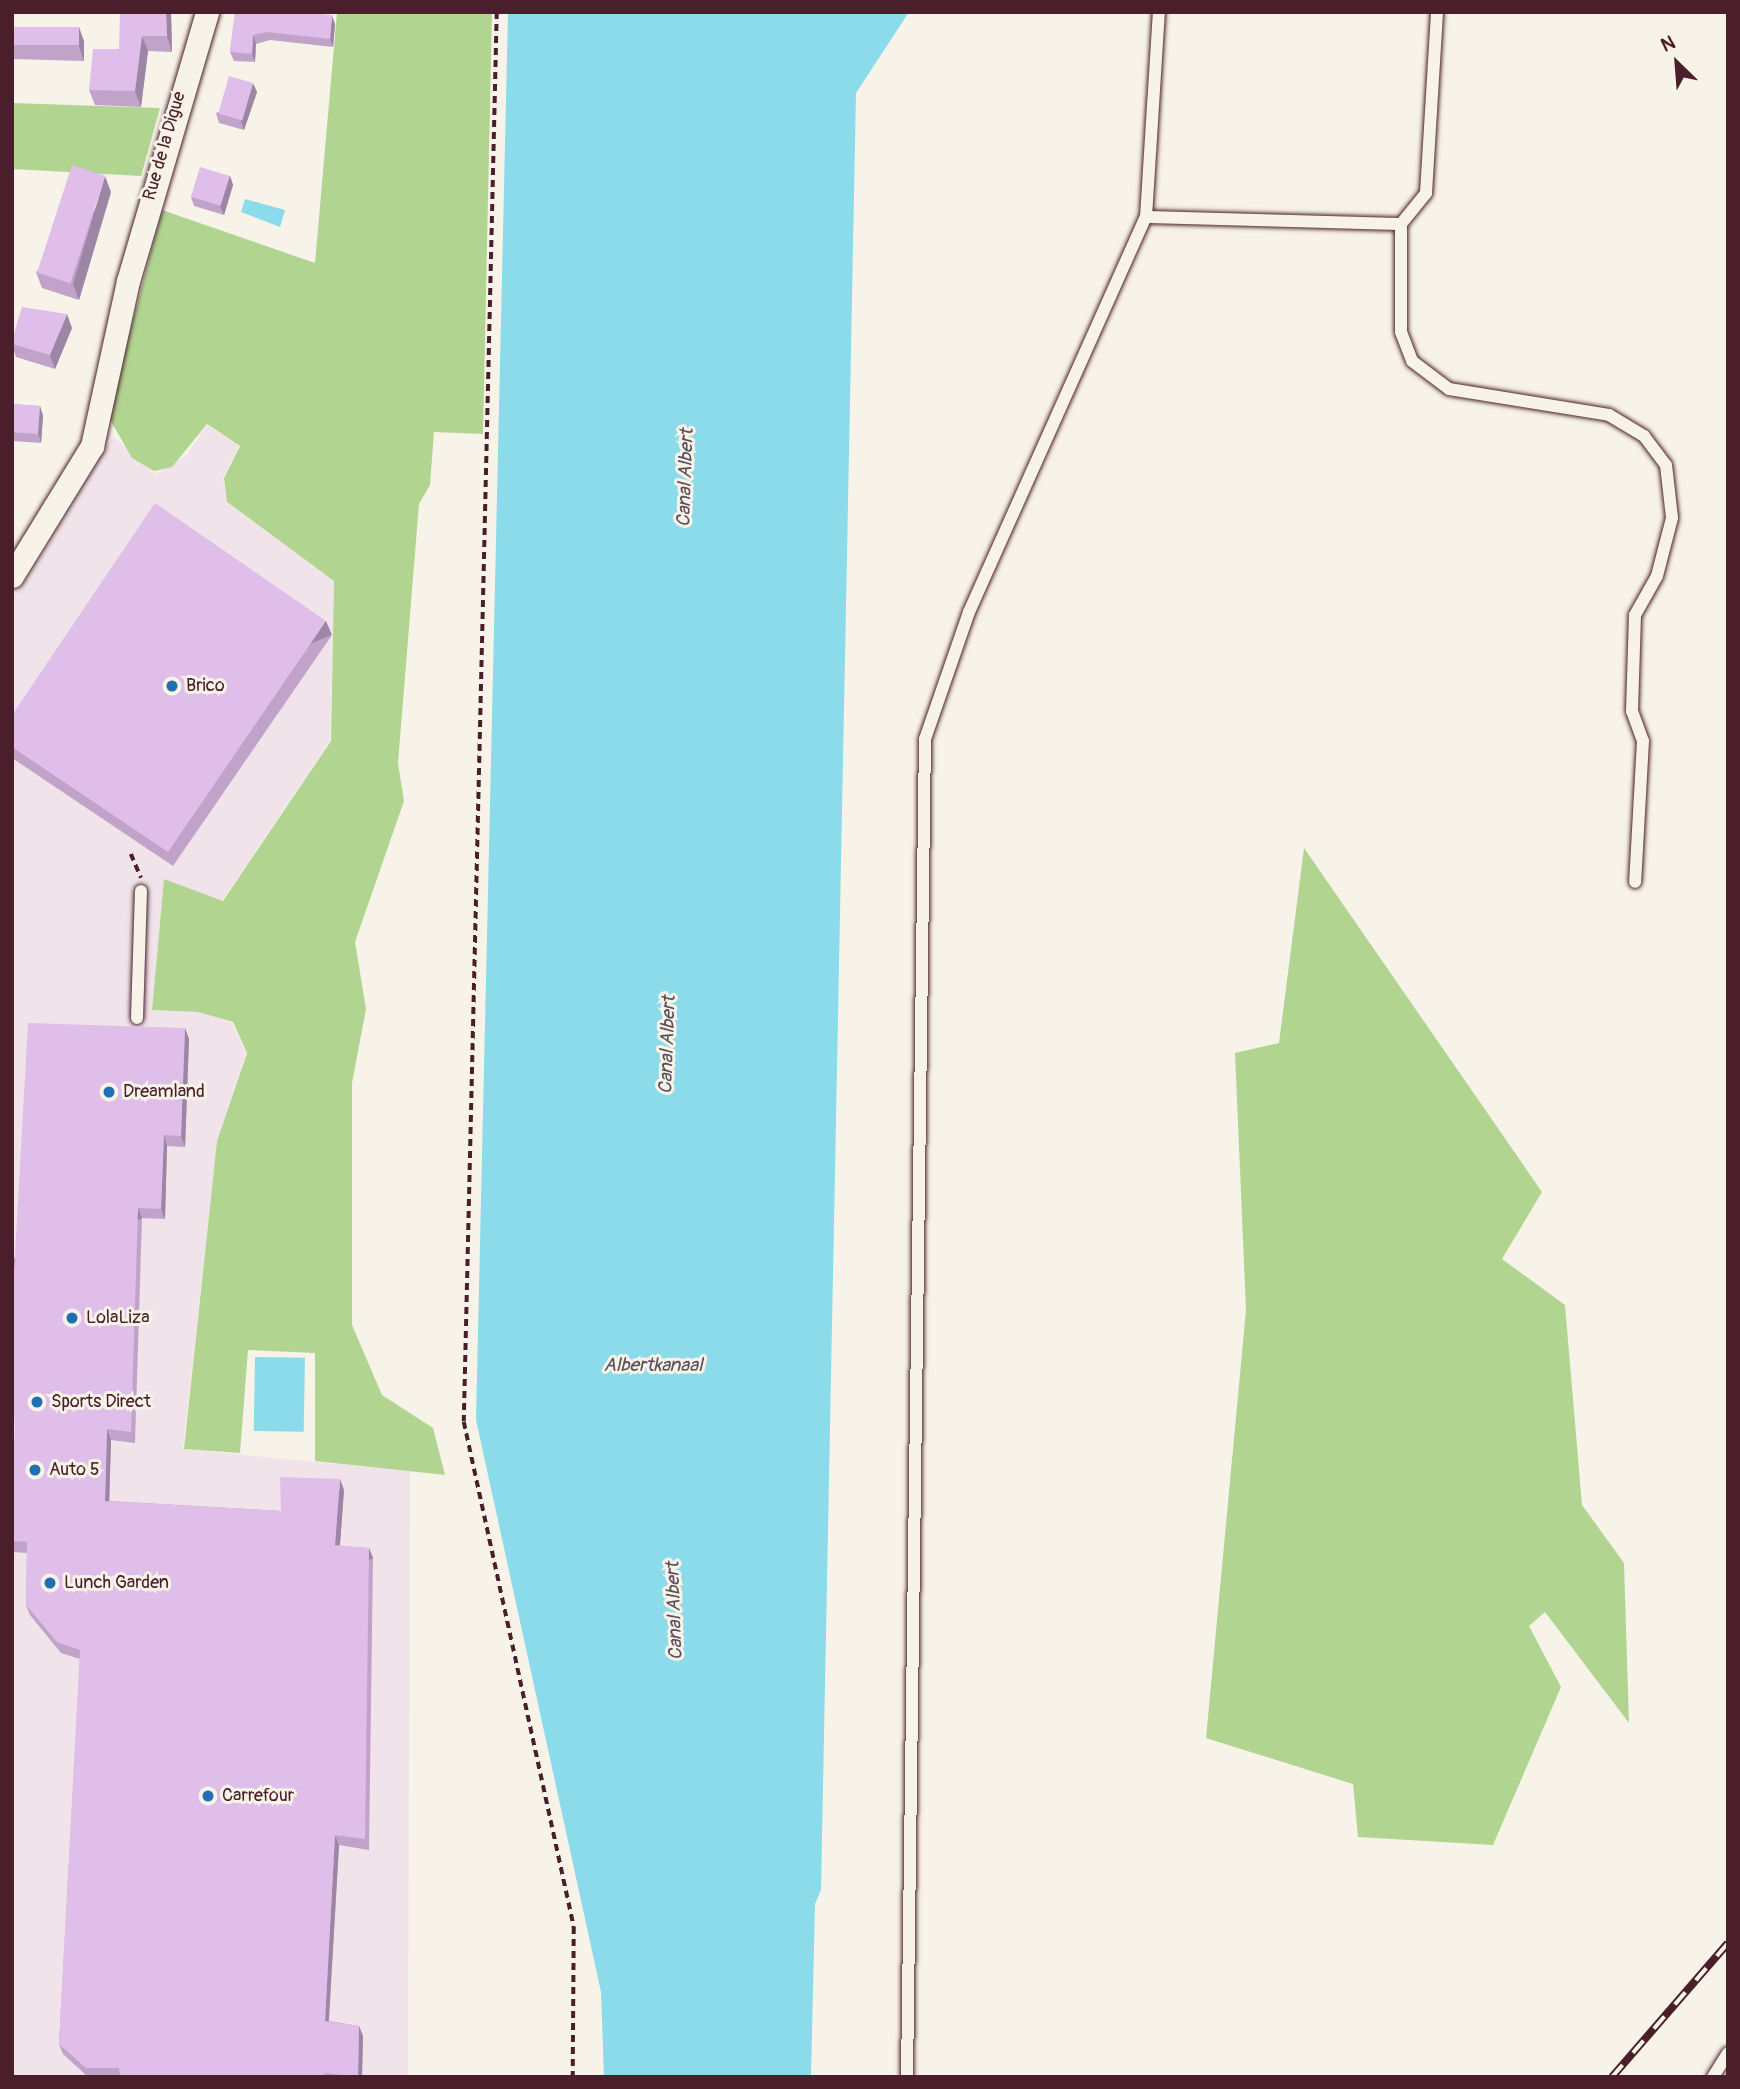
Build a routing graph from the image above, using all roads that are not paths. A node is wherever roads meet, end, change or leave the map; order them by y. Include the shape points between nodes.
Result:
1 (207, 12) edge
2 (1159, 12) edge
3 (1437, 12) edge
4 (1146, 217) junction
5 (1401, 225) junction
6 (12, 576) edge
7 (1635, 882) dead end
8 (141, 886) road end
9 (137, 1018) dead end
10 (1728, 2053) edge
11 (907, 2077) edge
12 (1713, 2077) edge

1 - 6 street, Rue de la Digue via 128,281 92,446
2 - 4 lane
3 - 5 lane via 1426,193
4 - 5 lane
4 - 11 lane via 969,612 925,739
5 - 7 lane via 1401,332 1412,361 1449,389 1609,415 1644,436 1666,465 1672,518 1657,576 1635,615 1632,711 1643,741
8 - 9 lane
10 - 12 lane

